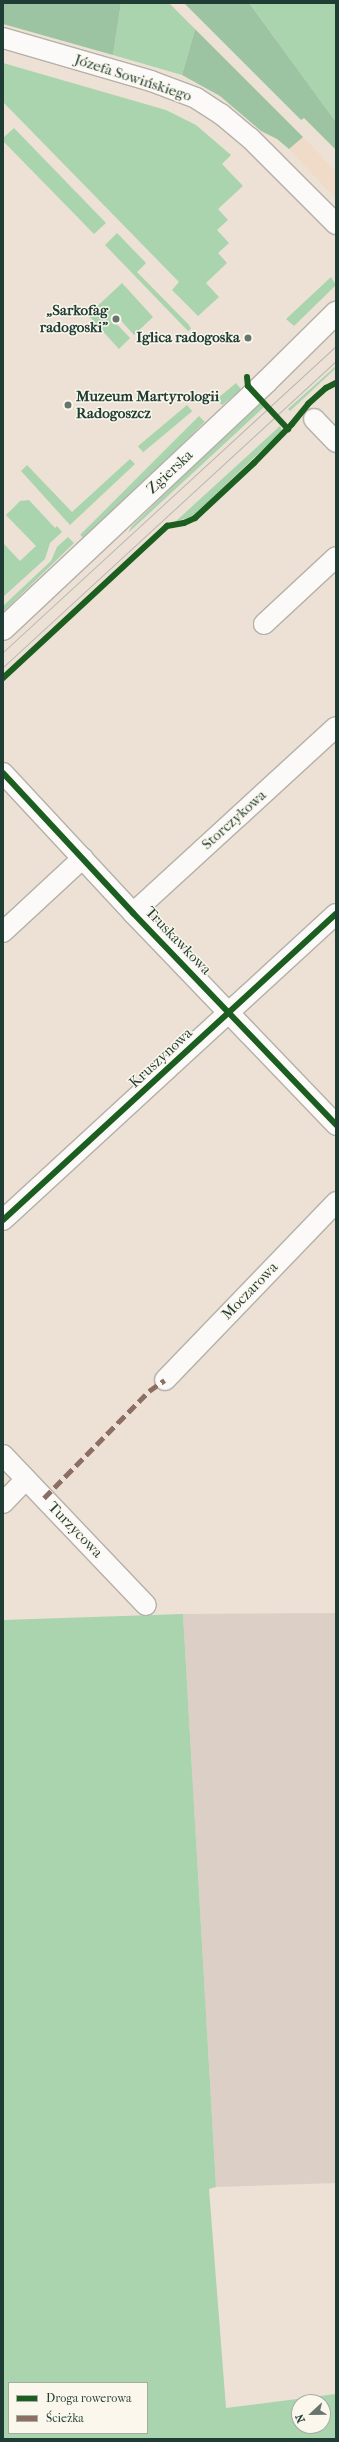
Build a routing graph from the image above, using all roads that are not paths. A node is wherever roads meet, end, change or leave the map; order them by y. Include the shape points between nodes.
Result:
1 (3, 38) edge
2 (336, 224) edge
3 (336, 313) edge
4 (314, 419) dead end
5 (336, 442) edge
6 (336, 557) edge
7 (264, 624) dead end
8 (3, 629) edge
9 (336, 728) edge
10 (3, 773) edge
11 (83, 858) junction
12 (133, 913) junction
13 (336, 914) edge
14 (3, 932) edge
15 (229, 1013) junction
16 (336, 1125) edge
17 (336, 1202) edge
18 (3, 1220) edge
19 (165, 1380) dead end
20 (3, 1455) edge
21 (26, 1479) junction
22 (3, 1503) edge
23 (146, 1605) dead end

1 - 2 street, Józefa Sowińskiego via 151,81 196,98 250,138
3 - 8 main road, Zgierska
4 - 5 street
6 - 7 street
9 - 12 street, Storczykowa
10 - 11 street, Truskawkowa
11 - 12 street, Truskawkowa
11 - 14 street
12 - 15 street, Truskawkowa
13 - 15 street, Kruszynowa
15 - 16 street, Truskawkowa
15 - 18 street, Kruszynowa
17 - 19 street, Moczarowa
20 - 21 street, Turzycowa
21 - 22 street
21 - 23 street, Turzycowa

